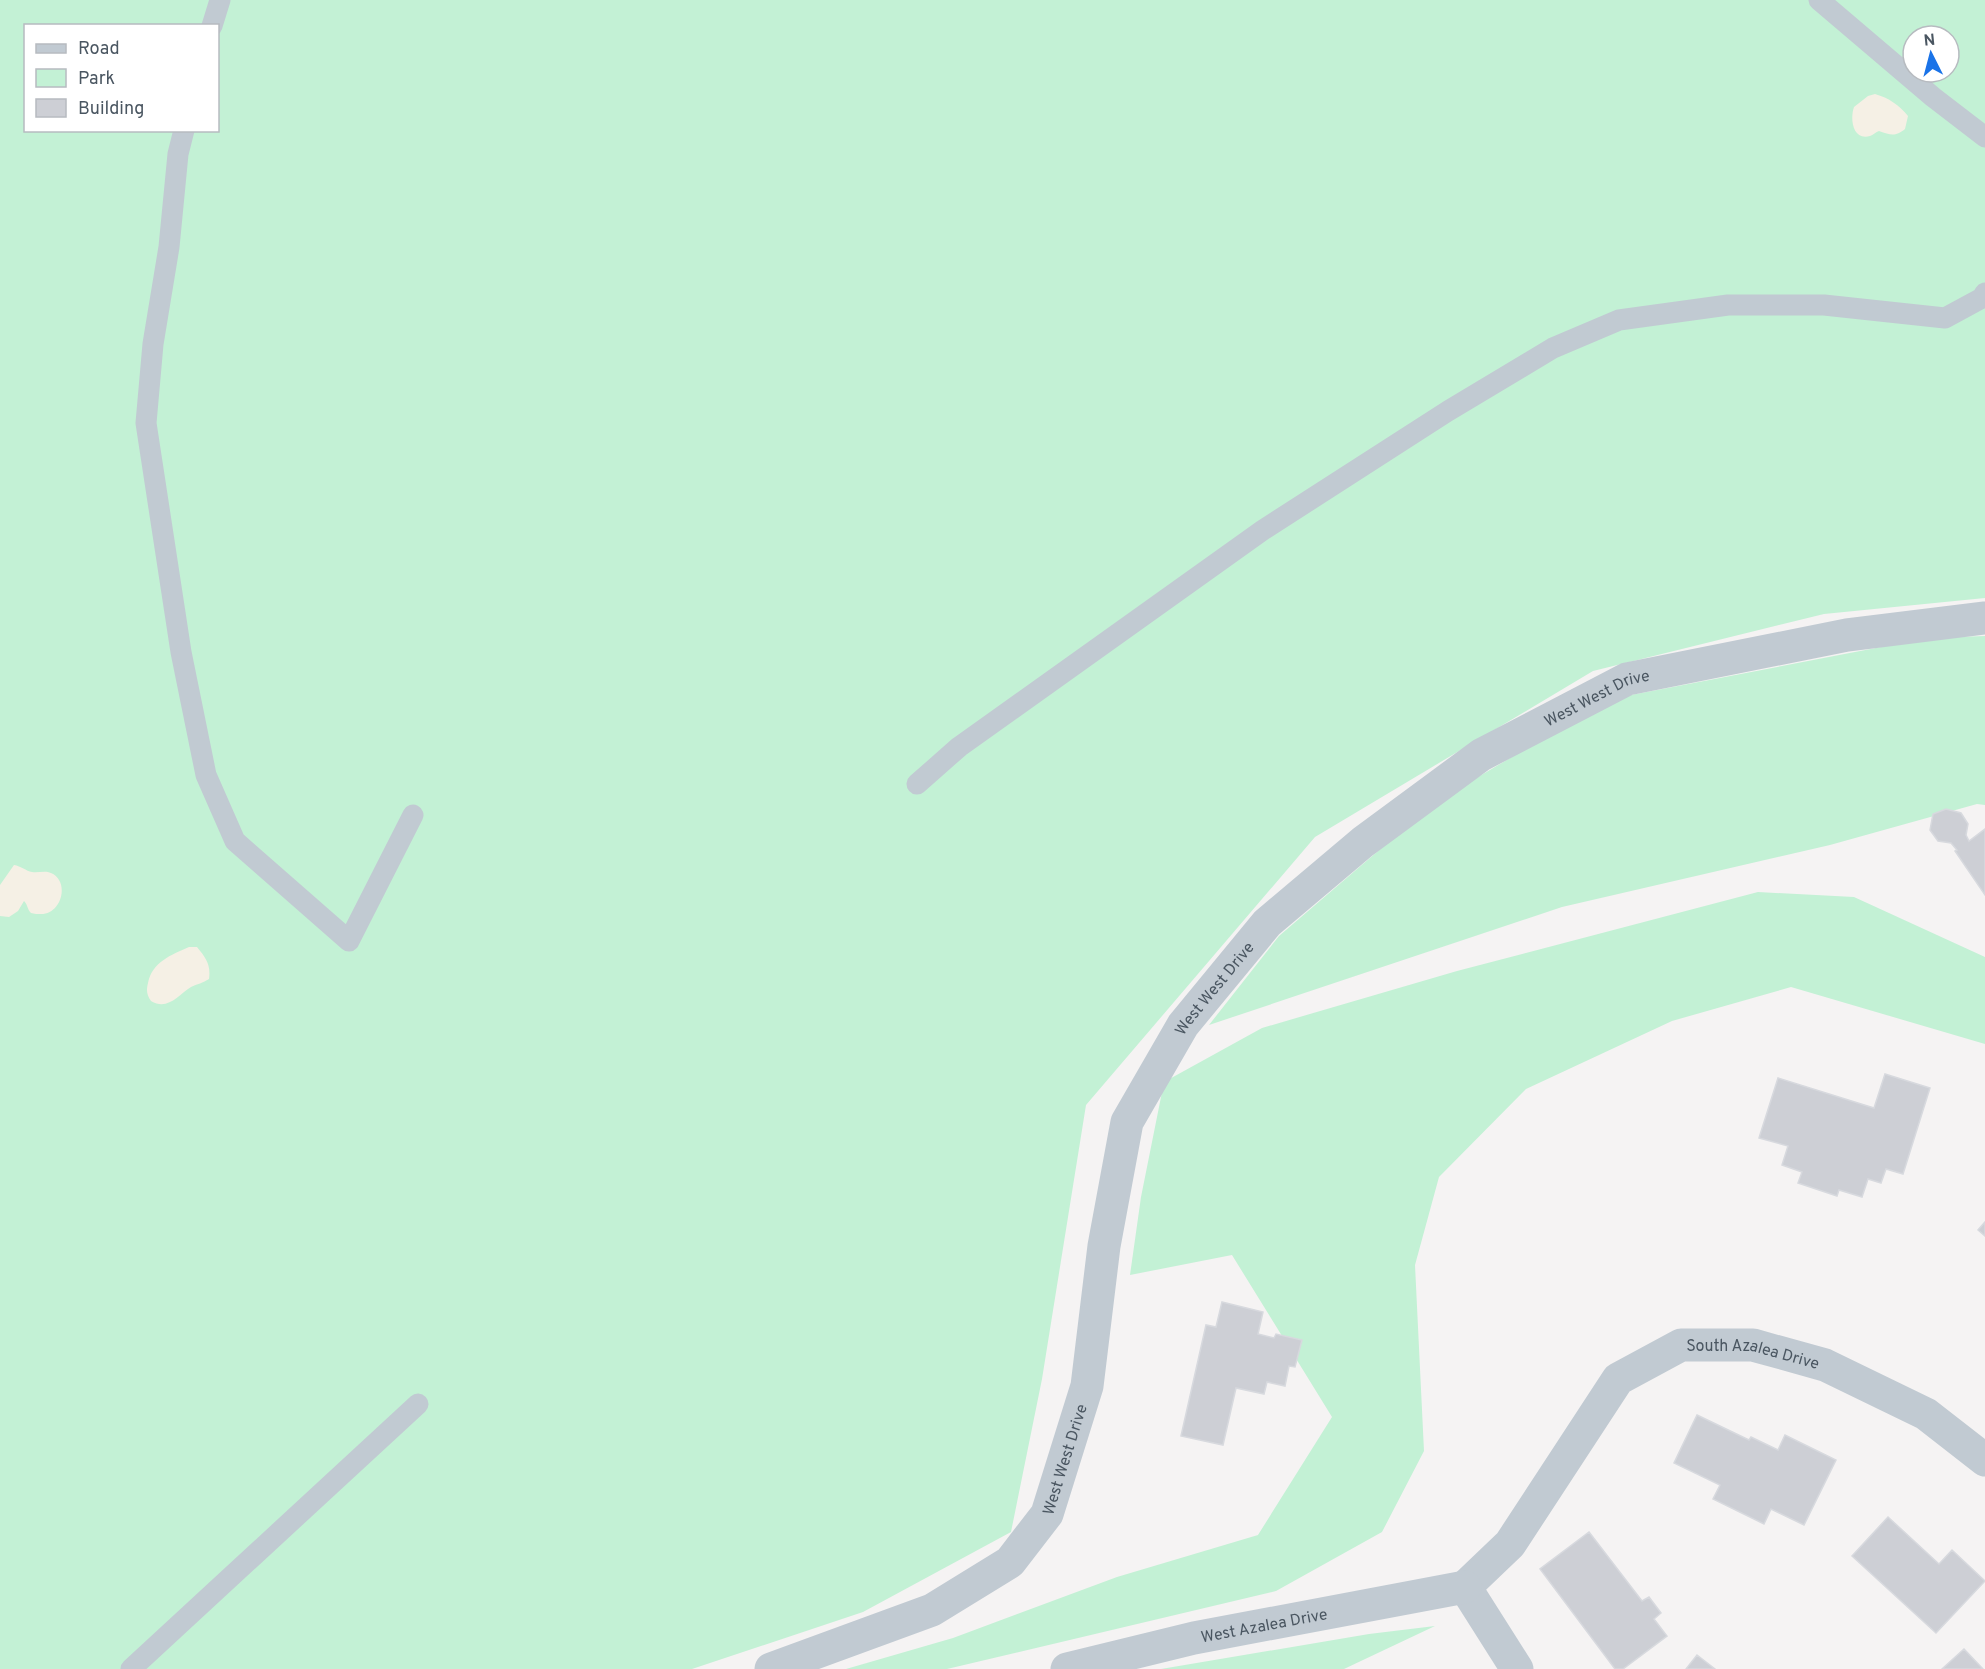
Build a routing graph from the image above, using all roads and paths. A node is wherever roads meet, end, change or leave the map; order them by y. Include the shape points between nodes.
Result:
1 (220, 0) edge
2 (1819, 0) edge
3 (214, 24) edge
4 (184, 132) edge
5 (1985, 137) edge
6 (1985, 293) edge
7 (1985, 618) edge
8 (917, 784) dead end
9 (413, 815) dead end
10 (418, 1404) dead end
11 (1985, 1460) edge
12 (1465, 1587) junction
13 (131, 1669) edge
14 (771, 1669) edge
15 (1067, 1669) edge
16 (1517, 1669) edge

1 - 3 lane
2 - 5 lane
4 - 9 lane via 153,344 146,423 181,652 206,776 235,841 349,941
6 - 8 lane via 1945,318 1824,305 1728,305 1619,320 1553,348 1263,530 977,734
7 - 14 street, West West Drive via 1847,635 1627,679 1481,755 1363,842 1267,923 1183,1025 1127,1122 1104,1246 1087,1386 1047,1514 1010,1562 932,1610
10 - 13 lane
11 - 12 street, South Azalea Drive via 1926,1414 1825,1365 1753,1345 1680,1345 1618,1379 1510,1544
12 - 15 street, West Azalea Drive via 1194,1638
12 - 16 street

